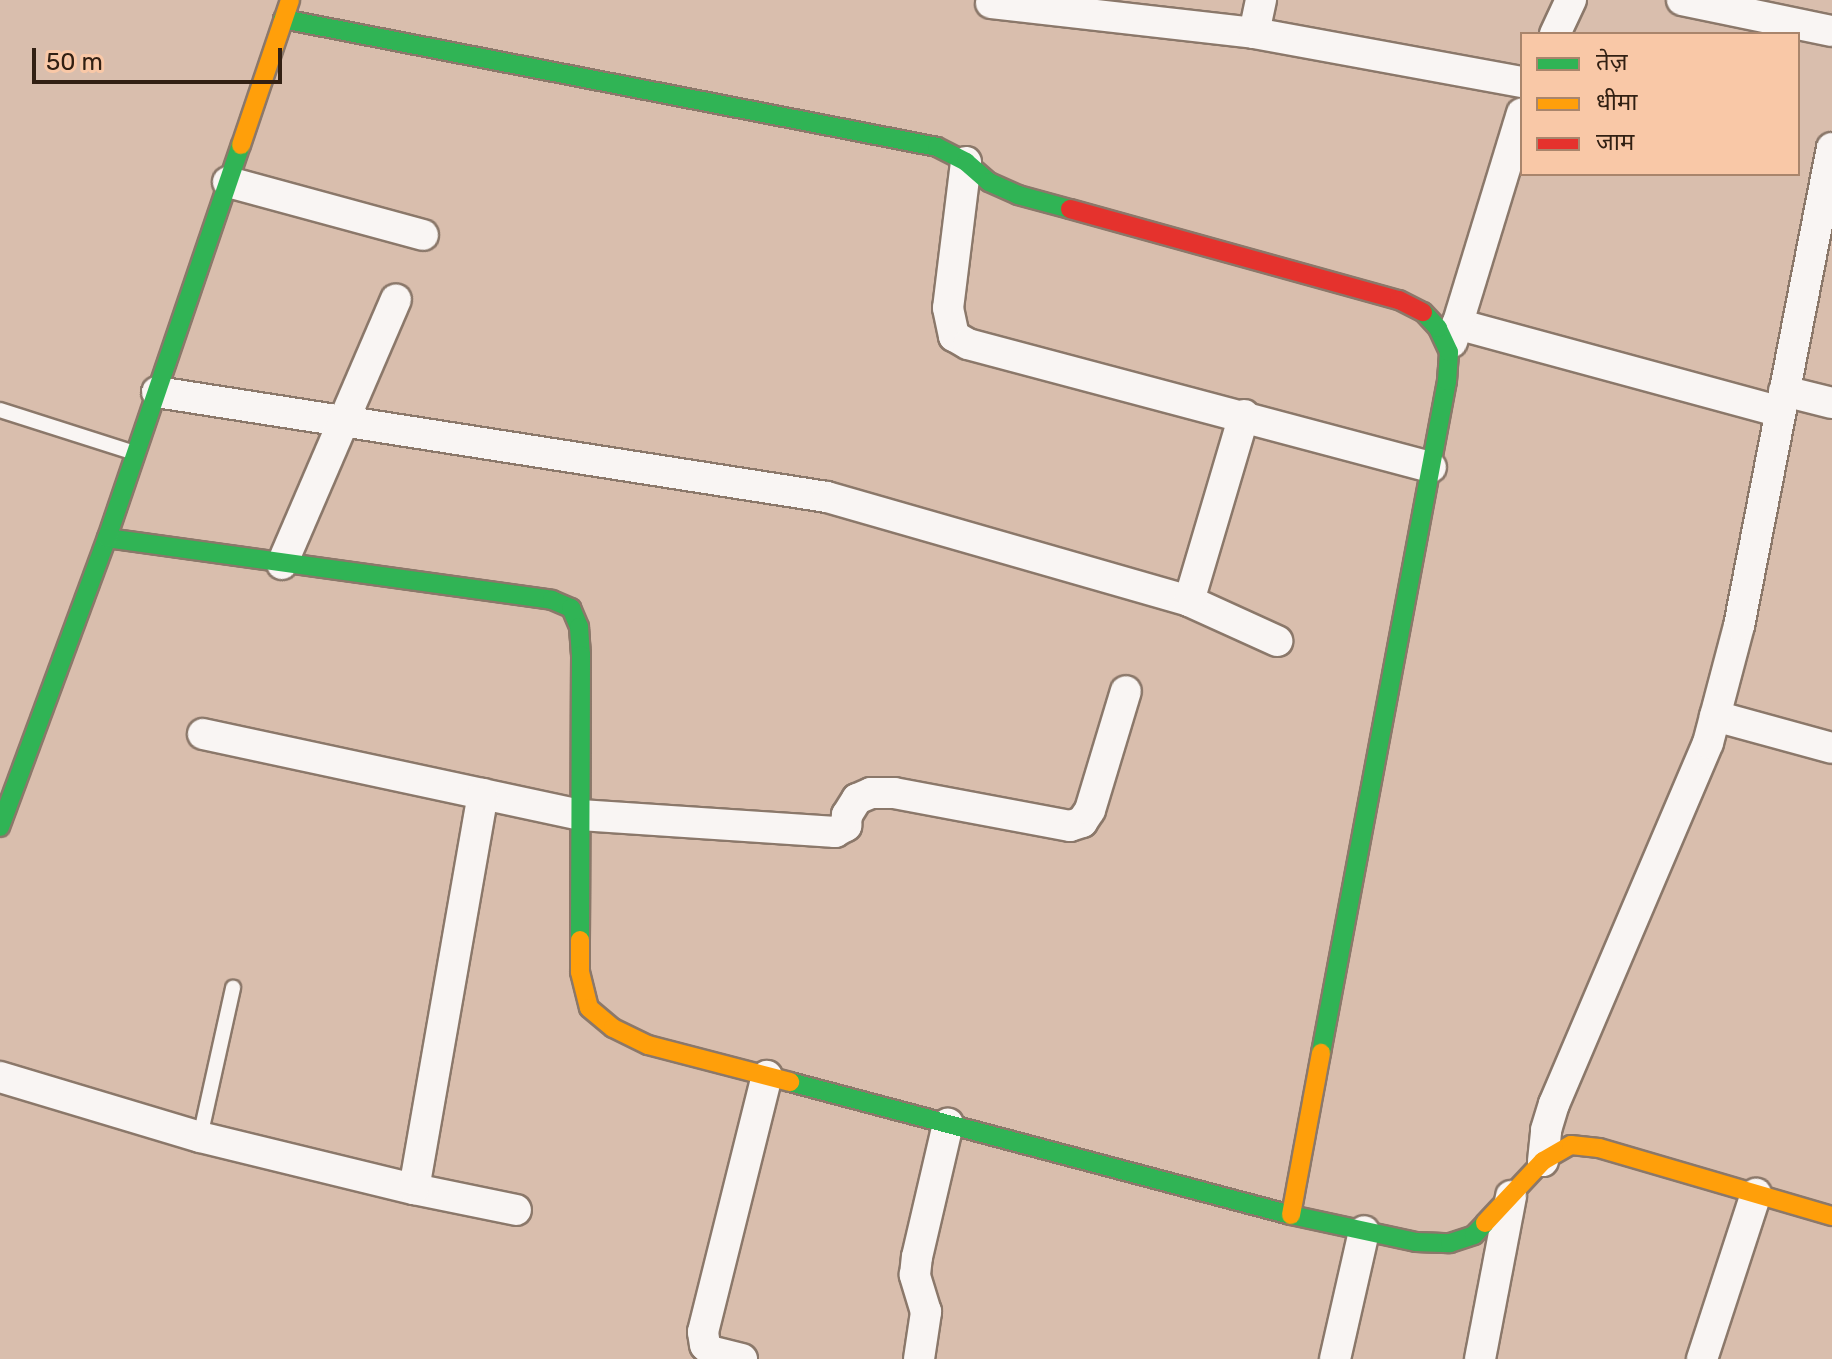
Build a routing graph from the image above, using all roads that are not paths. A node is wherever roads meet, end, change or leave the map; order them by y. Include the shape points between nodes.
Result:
1 (290, 0) edge
2 (1261, 0) edge
3 (1571, 0) edge
4 (1682, 0) edge
5 (991, 3) dead end
6 (283, 19) junction
7 (1832, 31) edge
8 (1556, 32) edge
9 (1254, 33) junction
10 (1520, 82) edge
11 (1520, 120) edge
12 (1831, 159) edge
13 (966, 162) junction
14 (228, 182) junction
15 (423, 235) dead end
16 (396, 299) dead end
17 (1453, 338) junction
18 (157, 392) junction
19 (1782, 402) junction
20 (1832, 403) edge
21 (0, 410) edge
22 (1244, 415) junction
23 (345, 419) junction
24 (136, 453) junction
25 (1431, 467) junction
26 (107, 538) junction
27 (282, 564) junction
28 (1189, 601) junction
29 (1277, 641) dead end
30 (1126, 691) dead end
31 (1715, 716) junction
32 (203, 734) dead end
33 (1832, 748) edge
34 (483, 794) junction
35 (580, 815) junction
36 (0, 827) edge
37 (233, 988) dead end
38 (767, 1076) junction
39 (0, 1077) edge
40 (948, 1124) junction
41 (200, 1137) junction
42 (1543, 1161) junction
43 (414, 1189) junction
44 (1756, 1194) junction
45 (1511, 1195) junction
46 (516, 1210) dead end
47 (1291, 1215) junction
48 (1832, 1216) edge
49 (1364, 1231) junction
50 (742, 1359) edge
51 (919, 1359) edge
52 (1335, 1359) edge
53 (1480, 1359) edge
54 (1702, 1359) edge

1 - 6 street
2 - 9 street
3 - 8 street
4 - 7 street
5 - 9 street
6 - 13 street via 903,139 937,147
6 - 14 street
9 - 10 street
11 - 17 street
12 - 19 street
13 - 17 street via 989,182 1018,195 1399,300 1422,311
13 - 22 street via 948,308 954,336 968,344
14 - 15 street
14 - 18 street
16 - 23 street
17 - 19 street
17 - 25 street
18 - 23 street
18 - 24 street
19 - 20 street
19 - 31 street via 1739,626
21 - 24 lane
22 - 25 street
22 - 28 street
23 - 27 street
23 - 28 street via 827,497
24 - 26 street
25 - 47 street
26 - 27 street
26 - 36 street
27 - 35 street via 552,600 571,608 581,655
28 - 29 street
30 - 35 street via 1090,810 1082,822 1070,826 894,793 857,799 846,826 835,832
31 - 33 street
31 - 42 street via 1554,1104
32 - 34 street
34 - 35 street
34 - 43 street
35 - 38 street via 580,972 589,1008 613,1028 648,1045
37 - 41 lane
38 - 40 street
38 - 50 street via 703,1332 711,1351
39 - 41 street
40 - 47 street
40 - 51 street via 917,1257 915,1275 926,1312
41 - 43 street
42 - 44 street via 1571,1145 1599,1148
42 - 45 street
43 - 46 street
44 - 48 street
44 - 54 street
45 - 49 street via 1474,1235 1450,1243
45 - 53 street
47 - 49 street
49 - 52 street

